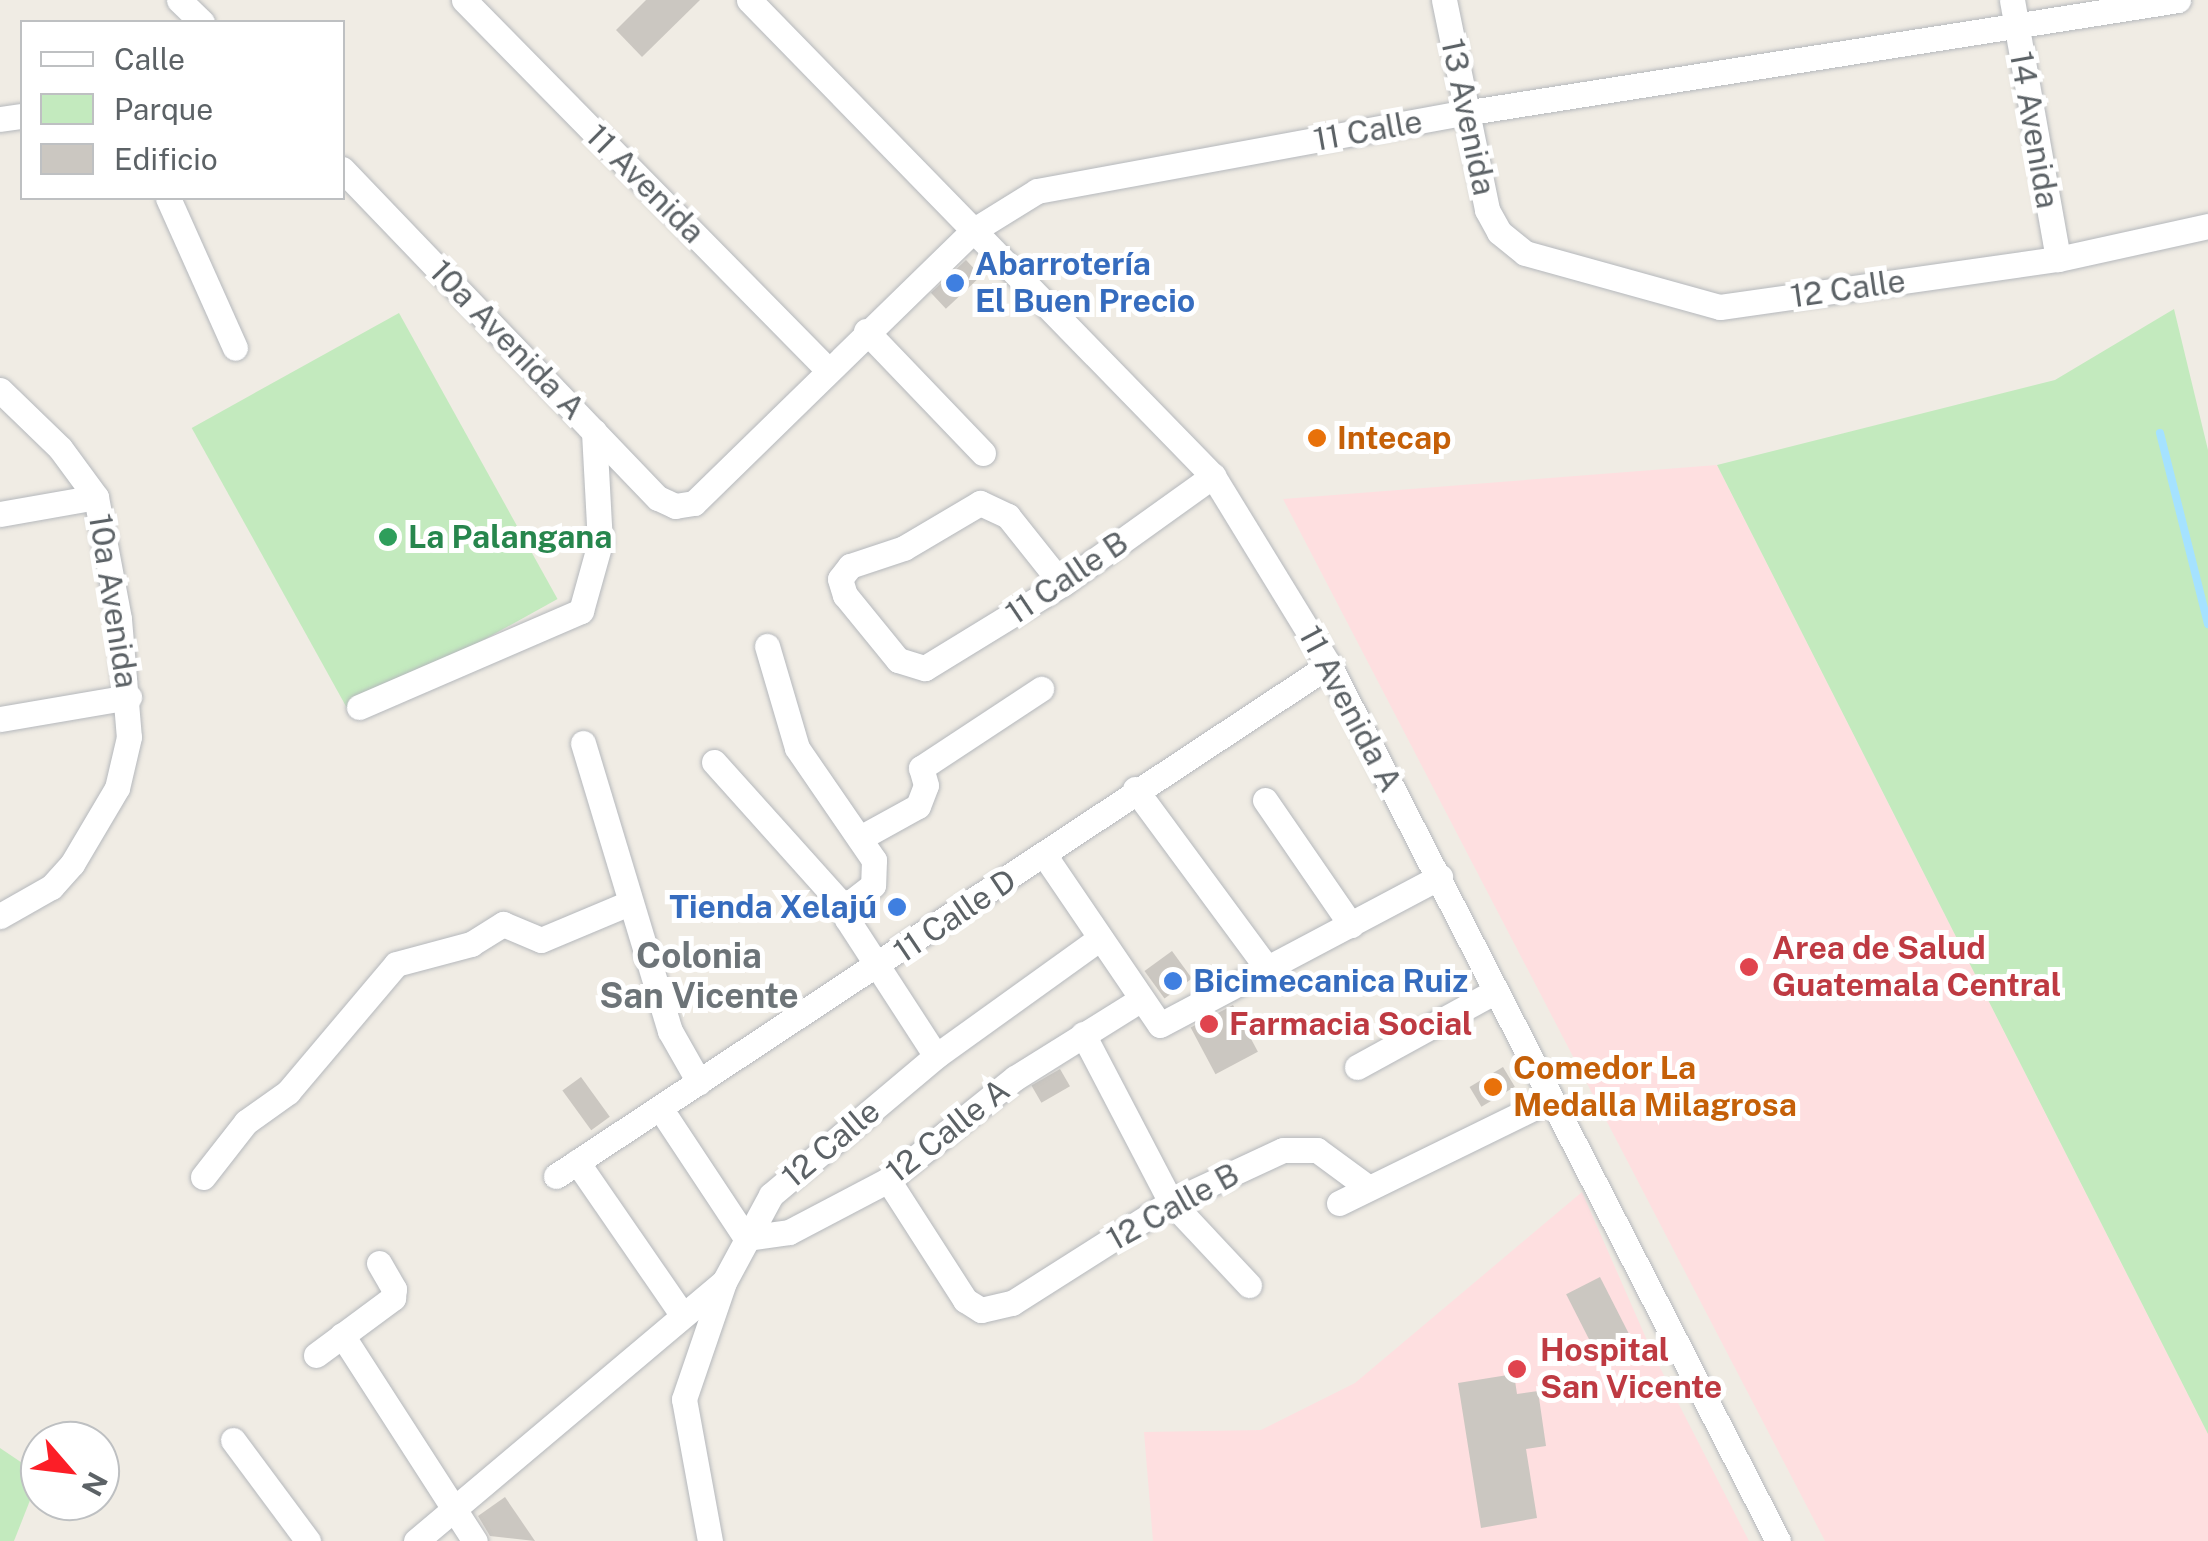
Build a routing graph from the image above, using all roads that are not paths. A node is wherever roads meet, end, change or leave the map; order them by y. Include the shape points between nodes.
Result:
1 (179, 0) edge
2 (464, 0) edge
3 (749, 0) edge
4 (1444, 0) edge
5 (2178, 0) edge
6 (2014, 12) edge
7 (200, 20) edge
8 (1464, 113) junction
9 (345, 172) edge
10 (169, 200) edge
11 (2208, 226) edge
12 (974, 230) junction
13 (1498, 232) joint
14 (2058, 259) junction
15 (866, 331) junction
16 (235, 348) dead end
17 (826, 368) junction
18 (0, 390) edge
19 (594, 431) junction
20 (983, 453) dead end
21 (1213, 476) junction
22 (96, 497) junction
23 (675, 506) joint
24 (0, 514) edge
25 (1062, 584) junction
26 (767, 646) dead end
27 (1329, 665) junction
28 (1040, 689) dead end
29 (129, 697) junction
30 (358, 707) dead end
31 (0, 719) edge
32 (583, 743) dead end
33 (714, 762) dead end
34 (1135, 789) junction
35 (1265, 800) dead end
36 (860, 838) junction
37 (1045, 856) junction
38 (1440, 877) junction
39 (629, 904) junction
40 (846, 909) junction
41 (0, 916) edge
42 (1352, 926) junction
43 (1100, 938) junction
44 (878, 967) junction
45 (1268, 968) junction
46 (1494, 992) junction
47 (1140, 1000) junction
48 (1082, 1034) junction
49 (936, 1056) junction
50 (1357, 1067) dead end
51 (699, 1082) junction
52 (1551, 1099) junction
53 (660, 1108) junction
54 (203, 1177) dead end
55 (888, 1180) junction
56 (1366, 1186) junction
57 (1172, 1202) junction
58 (1339, 1203) dead end
59 (746, 1238) junction
60 (378, 1263) dead end
61 (724, 1282) junction
62 (1249, 1286) dead end
63 (682, 1314) junction
64 (342, 1335) junction
65 (316, 1354) dead end
66 (233, 1440) dead end
67 (456, 1512) junction
68 (308, 1541) edge
69 (416, 1541) edge
70 (475, 1541) edge
71 (710, 1541) edge
72 (1778, 1541) edge

1 - 7 street
2 - 17 street, 11 Avenida
3 - 12 street, 11 Avenida A
4 - 8 street, 13 Avenida
5 - 6 street, 11 Calle
6 - 8 street, 11 Calle
6 - 14 street, 14 Avenida
8 - 12 street, 11 Calle via 1037,191
8 - 13 street, 13 Avenida
9 - 19 street, 10a Avenida A
10 - 16 street
11 - 14 street, 12 Calle
12 - 15 street, 11 Calle
12 - 21 street, 11 Avenida A
13 - 14 street, 12 Calle via 1525,252 1720,307
15 - 17 street, 11 Calle
15 - 20 street
17 - 23 street, 11 Calle via 694,504
18 - 22 street, 10a Avenida via 60,448
19 - 23 street, 10a Avenida A via 658,498
19 - 30 street via 600,543 581,611
21 - 25 street, 11 Calle B
21 - 27 street, 11 Avenida A
22 - 24 street
22 - 29 street, 10a Avenida
25 - 25 street, 11 Calle B via 1008,516 991,505 970,506 904,548 850,566 840,580 898,660 916,669
26 - 36 street via 797,748
27 - 34 street, 11 Calle D
27 - 38 street, 11 Avenida A
28 - 36 street via 921,768 926,784 918,806
29 - 31 street
29 - 41 street, 10a Avenida via 129,738 117,788 94,834 51,887
32 - 39 street
33 - 40 street
34 - 37 street, 11 Calle D
34 - 45 street
35 - 42 street
36 - 40 street via 877,877
37 - 43 street
37 - 44 street, 11 Calle D
38 - 42 street
38 - 46 street, 11 Avenida A
39 - 51 street via 670,1031
39 - 54 street via 534,942 503,924 472,944 396,964 288,1092 246,1122
40 - 44 street
42 - 45 street
43 - 47 street
43 - 49 street, 12 Calle
44 - 49 street
44 - 51 street, 11 Calle D
45 - 47 street via 1160,1024
46 - 50 street
46 - 52 street, 11 Avenida A
47 - 48 street, 12 Calle A
48 - 55 street, 12 Calle A via 1015,1078
48 - 57 street
49 - 59 street, 12 Calle via 771,1194
51 - 53 street, 11 Calle D
52 - 56 street
52 - 72 street, 11 Avenida A
53 - 59 street
53 - 63 street, 11 Calle D via 567,1169
55 - 57 street, 12 Calle B via 965,1300 981,1310 1012,1303
55 - 59 street, 12 Calle A via 789,1232
56 - 57 street, 12 Calle B via 1332,1158 1303,1148 1282,1150
56 - 58 street
57 - 62 street
59 - 61 street, 12 Calle
60 - 64 street via 393,1298
61 - 63 street, 12 Calle
61 - 71 street via 684,1399
63 - 67 street, 12 Calle
64 - 65 street
64 - 67 street
66 - 68 street
67 - 69 street, 12 Calle
67 - 70 street

